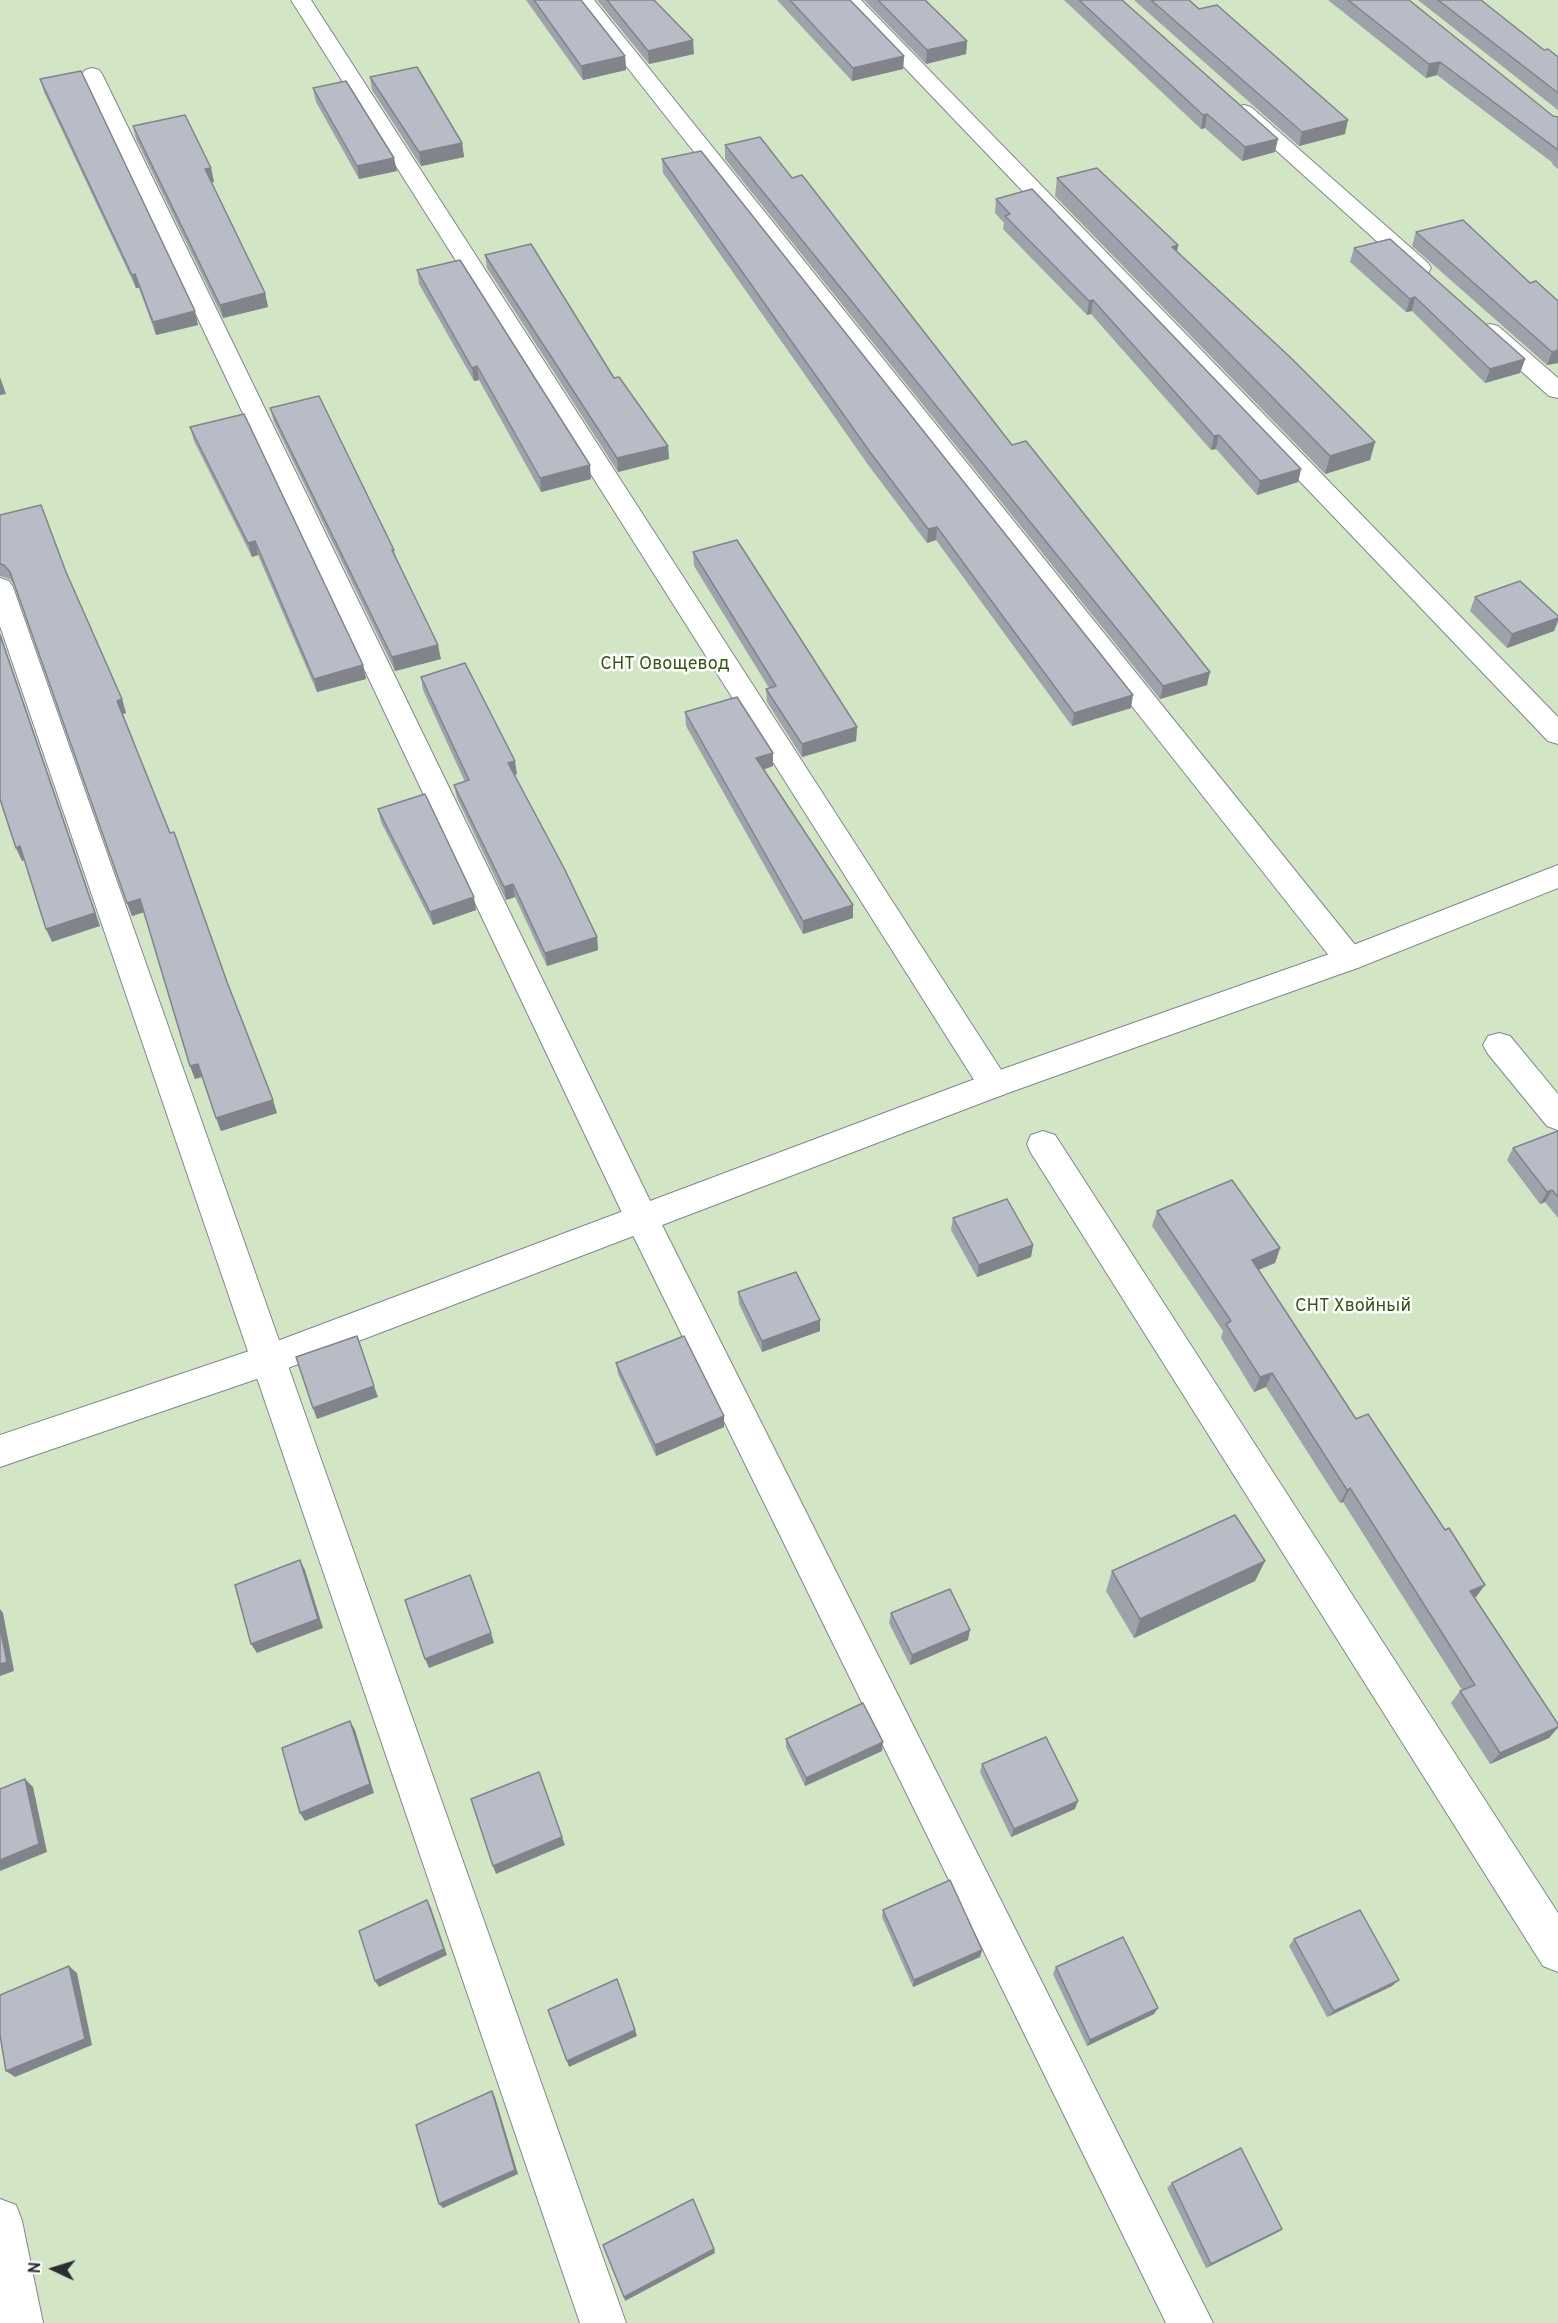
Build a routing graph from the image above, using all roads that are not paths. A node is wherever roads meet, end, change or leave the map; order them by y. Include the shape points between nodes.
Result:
1 (301, 0) edge
2 (584, 0) edge
3 (850, 0) edge
4 (92, 74) dead end
5 (1227, 96) edge
6 (1433, 279) edge
7 (1478, 319) edge
8 (1558, 391) edge
9 (0, 587) edge
10 (1558, 734) edge
11 (1558, 876) edge
12 (1349, 959) junction
13 (1499, 1045) dead end
14 (994, 1085) junction
15 (1558, 1117) edge
16 (1044, 1144) dead end
17 (642, 1219) junction
18 (268, 1360) junction
19 (0, 1451) edge
20 (1558, 1951) edge
21 (0, 2221) edge
22 (20, 2323) edge
23 (603, 2323) edge
24 (1190, 2323) edge

1 - 14 street
2 - 12 street
3 - 10 street
4 - 17 street
5 - 6 street
7 - 8 street
9 - 18 street
11 - 12 street
12 - 14 street
13 - 15 street
14 - 17 street
16 - 20 street
17 - 18 street
17 - 24 street
18 - 19 street
18 - 23 street
21 - 22 street

